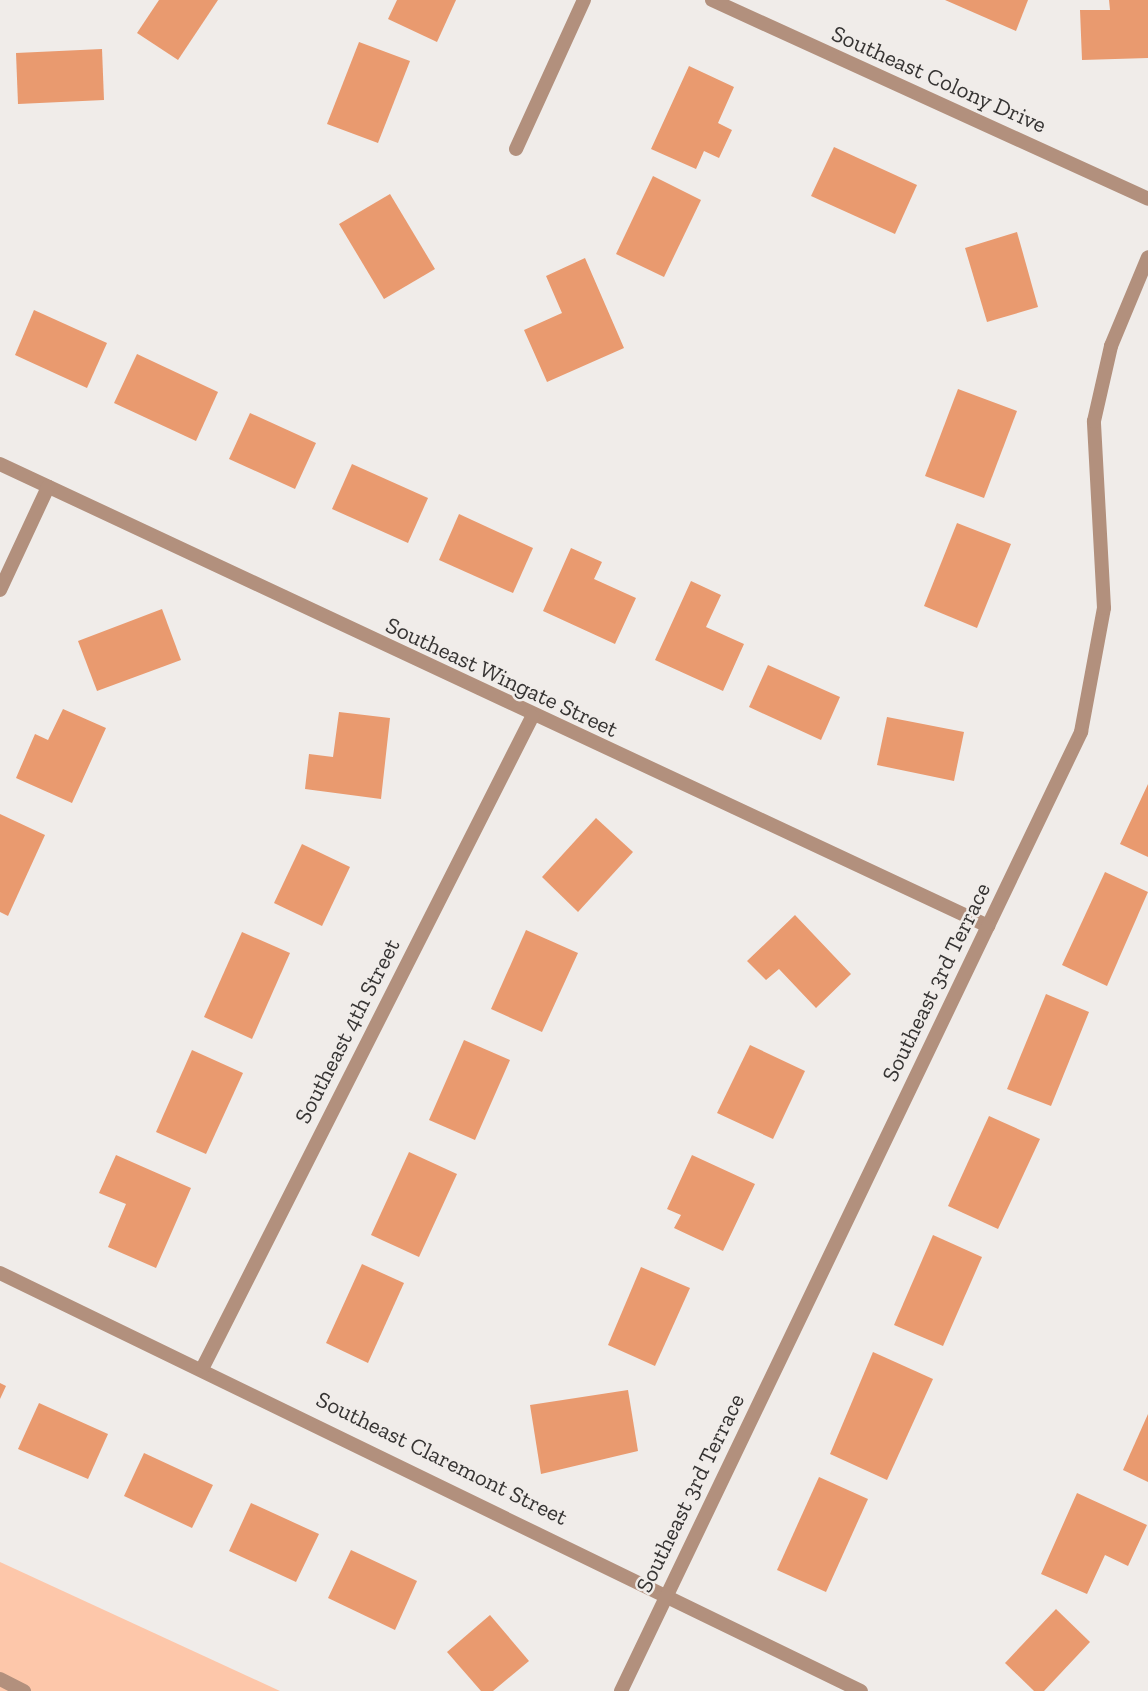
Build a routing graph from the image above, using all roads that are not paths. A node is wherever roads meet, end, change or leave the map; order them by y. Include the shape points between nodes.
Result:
1 (584, 0) edge
2 (712, 0) edge
3 (516, 149) dead end
4 (1148, 199) edge
5 (1148, 257) edge
6 (0, 464) edge
7 (48, 487) junction
8 (0, 590) edge
9 (532, 717) junction
10 (988, 926) junction
11 (0, 1273) edge
12 (203, 1367) junction
13 (667, 1592) junction
14 (0, 1679) edge
15 (24, 1691) edge
16 (621, 1691) edge
17 (861, 1691) edge

1 - 3 street
2 - 4 street, Southeast Colony Drive
5 - 10 street, Southeast 3rd Terrace via 1111,346 1094,421 1104,595 1095,679 1082,732
6 - 7 street, Southeast Wingate Street
7 - 8 street
7 - 9 street, Southeast Wingate Street
9 - 10 street, Southeast Wingate Street
9 - 12 street, Southeast 4th Street
10 - 13 street, Southeast 3rd Terrace
11 - 12 street, Southeast Claremont Street
12 - 13 street, Southeast Claremont Street
13 - 16 street, Southeast 3rd Terrace
13 - 17 street, Southeast Claremont Street
14 - 15 street

